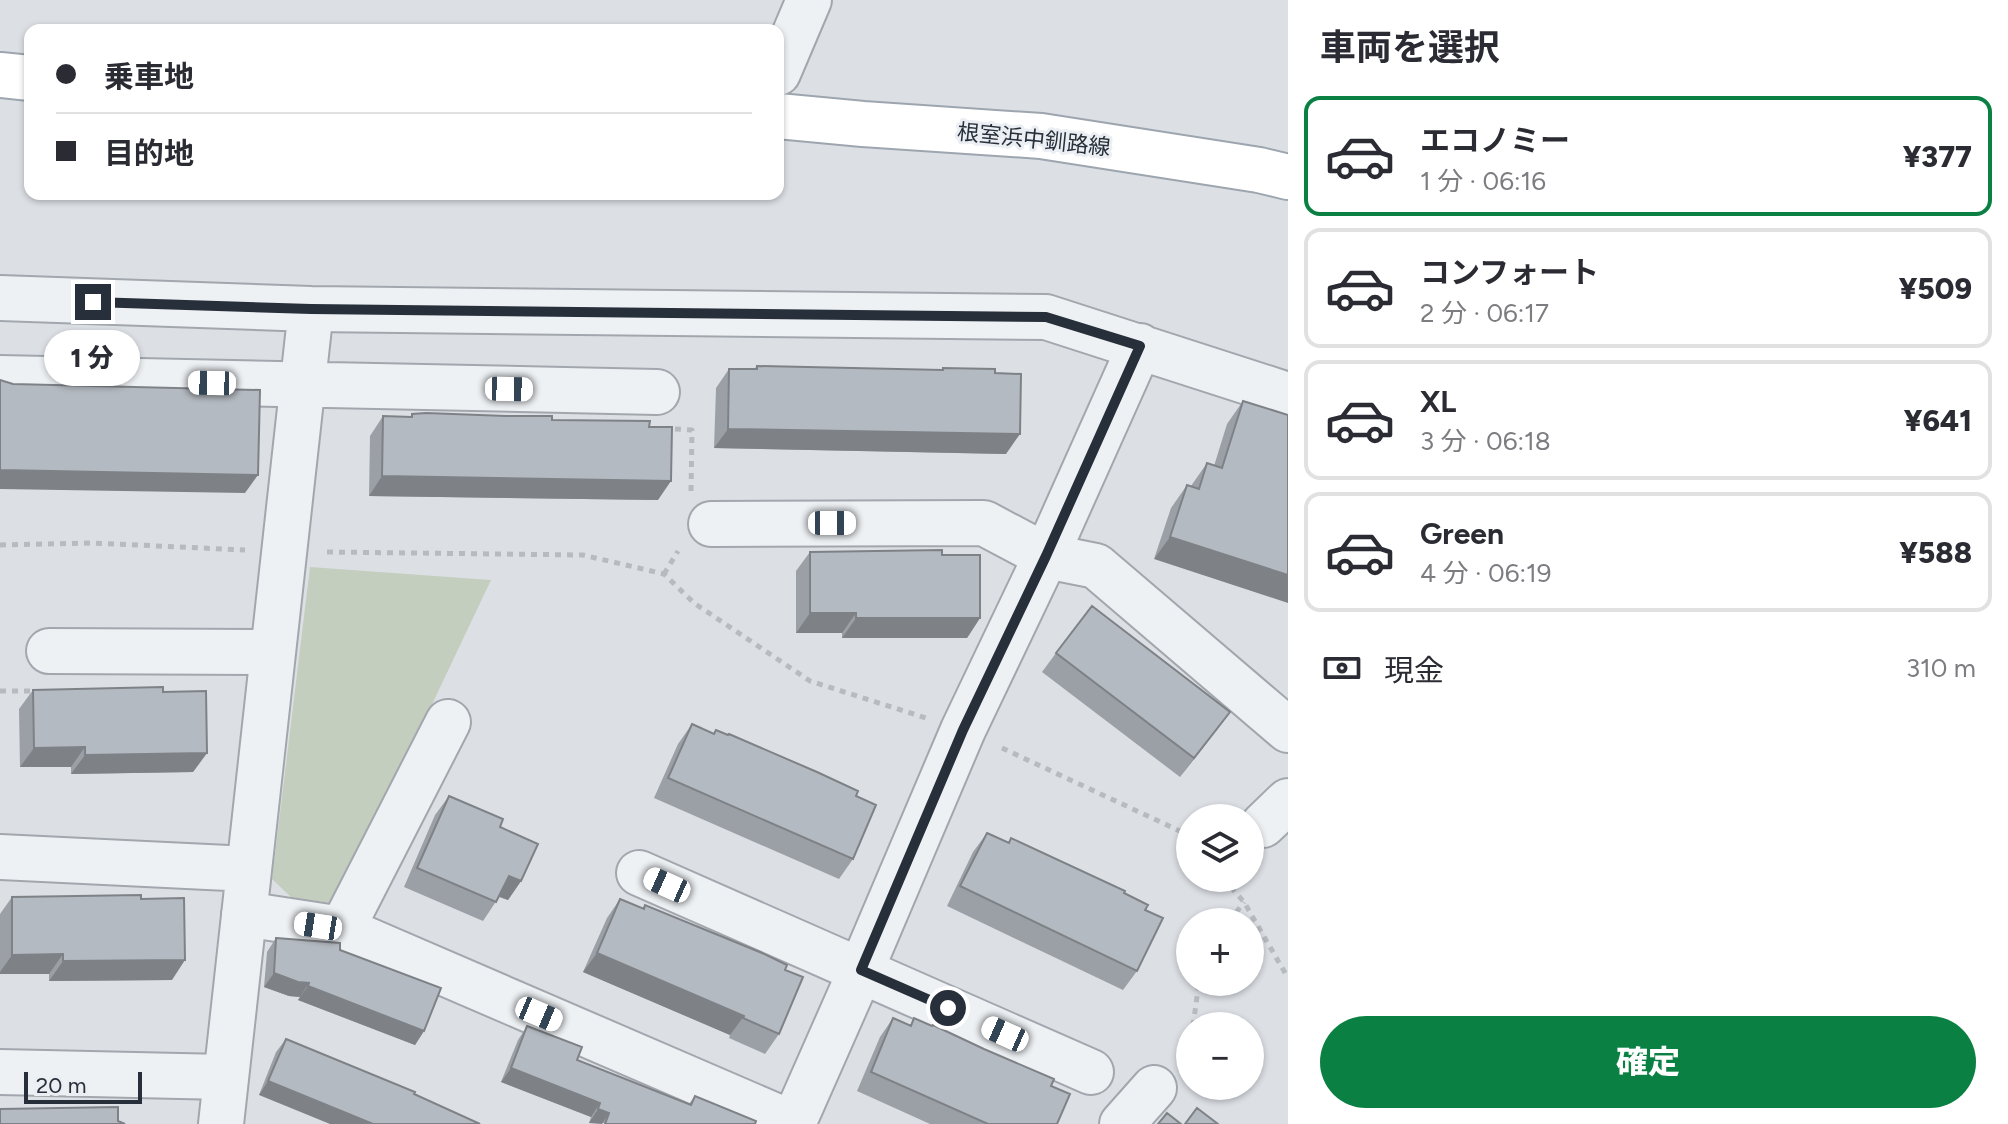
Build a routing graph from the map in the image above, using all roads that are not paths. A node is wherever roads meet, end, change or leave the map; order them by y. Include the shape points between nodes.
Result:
1 (809, 0) edge
2 (784, 59) edge
3 (0, 75) edge
4 (24, 77) edge
5 (784, 117) edge
6 (1288, 177) edge
7 (0, 298) edge
8 (311, 309) junction
9 (1140, 346) junction
10 (0, 378) edge
11 (303, 385) junction
12 (657, 392) dead end
13 (1288, 395) edge
14 (711, 524) dead end
15 (1046, 556) junction
16 (49, 651) dead end
17 (273, 652) junction
18 (448, 722) dead end
19 (1288, 730) edge
20 (0, 857) edge
21 (249, 869) junction
22 (639, 873) dead end
23 (244, 914) junction
24 (342, 929) junction
25 (861, 970) junction
26 (0, 1072) edge
27 (1091, 1072) dead end
28 (225, 1077) junction
29 (1154, 1088) dead end
30 (221, 1124) edge
31 (794, 1124) edge
32 (1122, 1124) edge

1 - 2 street
3 - 4 main road
5 - 6 main road, 根室浜中釧路線 via 1041,136
7 - 8 street
8 - 9 street via 1046,317
8 - 11 street
9 - 13 street
9 - 15 street
10 - 11 street
11 - 12 street
11 - 17 street
14 - 15 street via 984,523
15 - 19 street via 1096,566
15 - 25 street via 963,730
16 - 17 street
17 - 21 street
18 - 24 street
20 - 21 street
21 - 23 street
22 - 25 street
23 - 24 street
23 - 28 street
24 - 31 street
25 - 27 street
25 - 31 street
26 - 28 street
28 - 30 street
29 - 32 street

